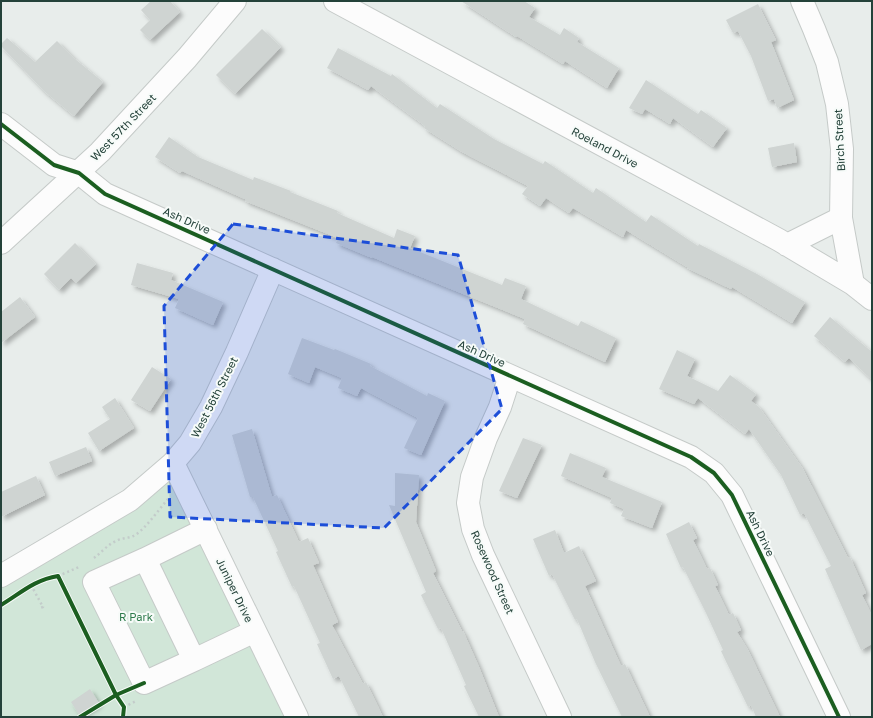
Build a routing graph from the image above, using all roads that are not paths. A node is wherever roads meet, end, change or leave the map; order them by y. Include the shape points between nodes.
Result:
1 (235, 1) edge
2 (335, 1) edge
3 (802, 1) edge
4 (1, 124) edge
5 (79, 173) junction
6 (841, 218) junction
7 (1, 243) edge
8 (787, 245) junction
9 (273, 269) junction
10 (853, 284) junction
11 (872, 299) edge
12 (510, 376) junction
13 (173, 463) junction
14 (206, 529) junction
15 (145, 559) junction
16 (1, 576) edge
17 (255, 631) junction
18 (194, 660) junction
19 (297, 717) edge
20 (560, 717) edge
21 (839, 717) edge

1 - 5 street, West 57th Street via 152,97
2 - 8 street, Roeland Drive
3 - 6 street, Birch Street via 827,62 837,104 842,149
4 - 5 street, Ash Drive via 54,166
5 - 7 street, West 57th Street
5 - 9 street, Ash Drive via 105,194
6 - 8 street
6 - 10 street, Birch Street
8 - 10 street, Roeland Drive
9 - 12 street, Ash Drive
9 - 13 street, West 56th Street via 211,407 190,443
10 - 11 street, Roeland Drive
12 - 20 street, Rosewood Street via 472,477 468,503 473,529 483,554
12 - 21 street, Ash Drive via 691,457 714,473 732,494
13 - 14 street, Juniper Drive
13 - 16 street, West 56th Street via 130,500
14 - 15 street
14 - 17 street, Juniper Drive
15 - 18 street
15 - 18 street via 94,582 144,683
17 - 18 street
17 - 19 street, Juniper Drive

